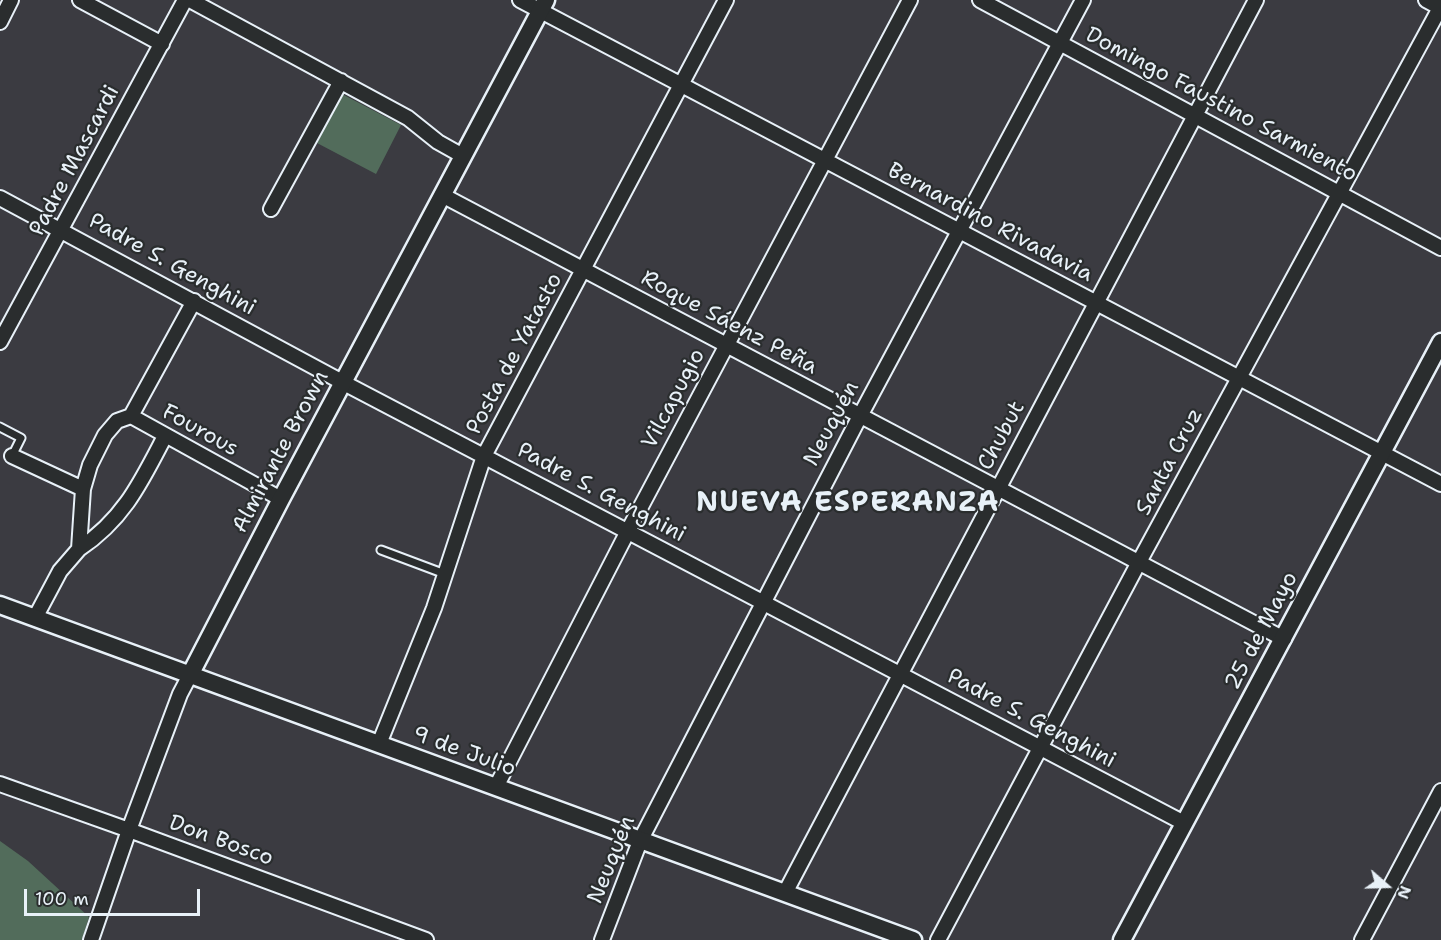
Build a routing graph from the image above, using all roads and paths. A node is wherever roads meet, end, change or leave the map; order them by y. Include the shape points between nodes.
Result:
1 (11, 0) edge
2 (80, 0) edge
3 (185, 0) edge
4 (190, 0) edge
5 (520, 0) edge
6 (726, 0) edge
7 (910, 0) edge
8 (980, 0) edge
9 (1083, 0) edge
10 (1256, 0) edge
11 (1426, 0) edge
12 (543, 6) edge
13 (1441, 7) edge
14 (0, 22) edge
15 (1060, 43) junction
16 (162, 44) junction
17 (341, 81) junction
18 (681, 86) junction
19 (1195, 116) junction
20 (463, 156) junction
21 (825, 160) junction
22 (1339, 192) junction
23 (442, 195) junction
24 (0, 198) edge
25 (271, 209) dead end
26 (62, 230) junction
27 (960, 231) junction
28 (1441, 248) edge
29 (584, 270) junction
30 (194, 301) junction
31 (1096, 302) junction
32 (0, 342) edge
33 (1441, 342) edge
34 (727, 345) junction
35 (1239, 377) junction
36 (344, 383) junction
37 (131, 416) junction
38 (860, 416) junction
39 (0, 427) edge
40 (165, 436) junction
41 (1382, 453) junction
42 (12, 456) joint
43 (484, 456) junction
44 (1441, 484) edge
45 (998, 488) junction
46 (83, 489) junction
47 (281, 499) junction
48 (628, 531) junction
49 (79, 549) junction
50 (381, 550) dead end
51 (1139, 562) junction
52 (445, 574) junction
53 (762, 602) junction
54 (0, 605) edge
55 (35, 618) junction
56 (1284, 639) junction
57 (901, 674) junction
58 (190, 675) junction
59 (379, 744) junction
60 (1040, 749) junction
61 (0, 784) edge
62 (495, 787) junction
63 (1441, 791) edge
64 (1184, 823) junction
65 (129, 830) junction
66 (640, 841) junction
67 (785, 893) junction
68 (91, 940) edge
69 (426, 940) edge
70 (602, 940) edge
71 (913, 940) edge
72 (938, 940) edge
73 (1122, 940) edge
74 (1362, 940) edge

1 - 14 street
2 - 16 street
3 - 16 street, Padre Mascardi
4 - 17 street
5 - 12 street, Bernardino Rivadavia
6 - 18 street, Posta de Yatasto
7 - 21 street, Vilcapugio
8 - 15 street, Domingo Faustino Sarmiento
9 - 15 street, Neuquén
10 - 19 street, Chubut
11 - 13 street
12 - 18 street, Bernardino Rivadavia
12 - 20 street, Almirante Brown
13 - 22 street, Santa Cruz
15 - 19 street, Domingo Faustino Sarmiento
15 - 27 street, Neuquén
16 - 26 street, Padre Mascardi
17 - 20 street via 408,118
17 - 25 street
18 - 21 street, Bernardino Rivadavia
18 - 29 street, Posta de Yatasto
19 - 22 street, Domingo Faustino Sarmiento
19 - 31 street, Chubut
20 - 23 street, Almirante Brown
21 - 27 street, Bernardino Rivadavia
21 - 34 street, Vilcapugio
22 - 28 street, Domingo Faustino Sarmiento
22 - 35 street, Santa Cruz
23 - 29 street, Roque Sáenz Peña
23 - 36 street, Almirante Brown
24 - 26 street, Padre S. Genghini
26 - 30 street, Padre S. Genghini
26 - 32 street, Padre Mascardi
27 - 31 street, Bernardino Rivadavia
27 - 38 street, Neuquén
29 - 34 street, Roque Sáenz Peña
29 - 43 street, Posta de Yatasto
30 - 36 street, Padre S. Genghini
30 - 37 street
31 - 35 street, Bernardino Rivadavia
31 - 45 street, Chubut
33 - 41 street, 25 de Mayo
34 - 38 street, Roque Sáenz Peña
34 - 48 street, Vilcapugio
35 - 41 street, Bernardino Rivadavia
35 - 51 street, Santa Cruz
36 - 43 street, Padre S. Genghini
36 - 47 street, Almirante Brown
37 - 40 street, Fourous
37 - 46 street via 117,421 105,435
38 - 45 street, Roque Sáenz Peña
38 - 53 street, Neuquén
39 - 42 lane via 21,438
40 - 47 street, Fourous
40 - 49 street via 118,515 100,535
41 - 44 street, Bernardino Rivadavia
41 - 56 street, 25 de Mayo
42 - 46 street
43 - 48 street, Padre S. Genghini
43 - 52 street, Posta de Yatasto
45 - 51 street, Roque Sáenz Peña
45 - 57 street, Chubut
46 - 49 street
47 - 58 street, Almirante Brown
48 - 53 street, Padre S. Genghini
48 - 62 street, Vilcapugio
49 - 55 street via 60,571
50 - 52 lane
51 - 56 street, Roque Sáenz Peña
51 - 60 street, Santa Cruz
52 - 59 street, Posta de Yatasto
53 - 57 street, Padre S. Genghini
53 - 66 street, Neuquén
54 - 55 street, 9 de Julio
55 - 58 street, 9 de Julio
56 - 64 street, 25 de Mayo
57 - 60 street, Padre S. Genghini
57 - 67 street, Chubut
58 - 59 street, 9 de Julio
58 - 65 street, Almirante Brown
59 - 62 street, 9 de Julio
60 - 64 street, Padre S. Genghini
60 - 72 street, Santa Cruz
61 - 65 street, Don Bosco
62 - 66 street, 9 de Julio
63 - 74 street
64 - 73 street, 25 de Mayo
65 - 68 street, Almirante Brown
65 - 69 street, Don Bosco
66 - 67 street, 9 de Julio
66 - 70 street, Neuquén
67 - 71 street, 9 de Julio

